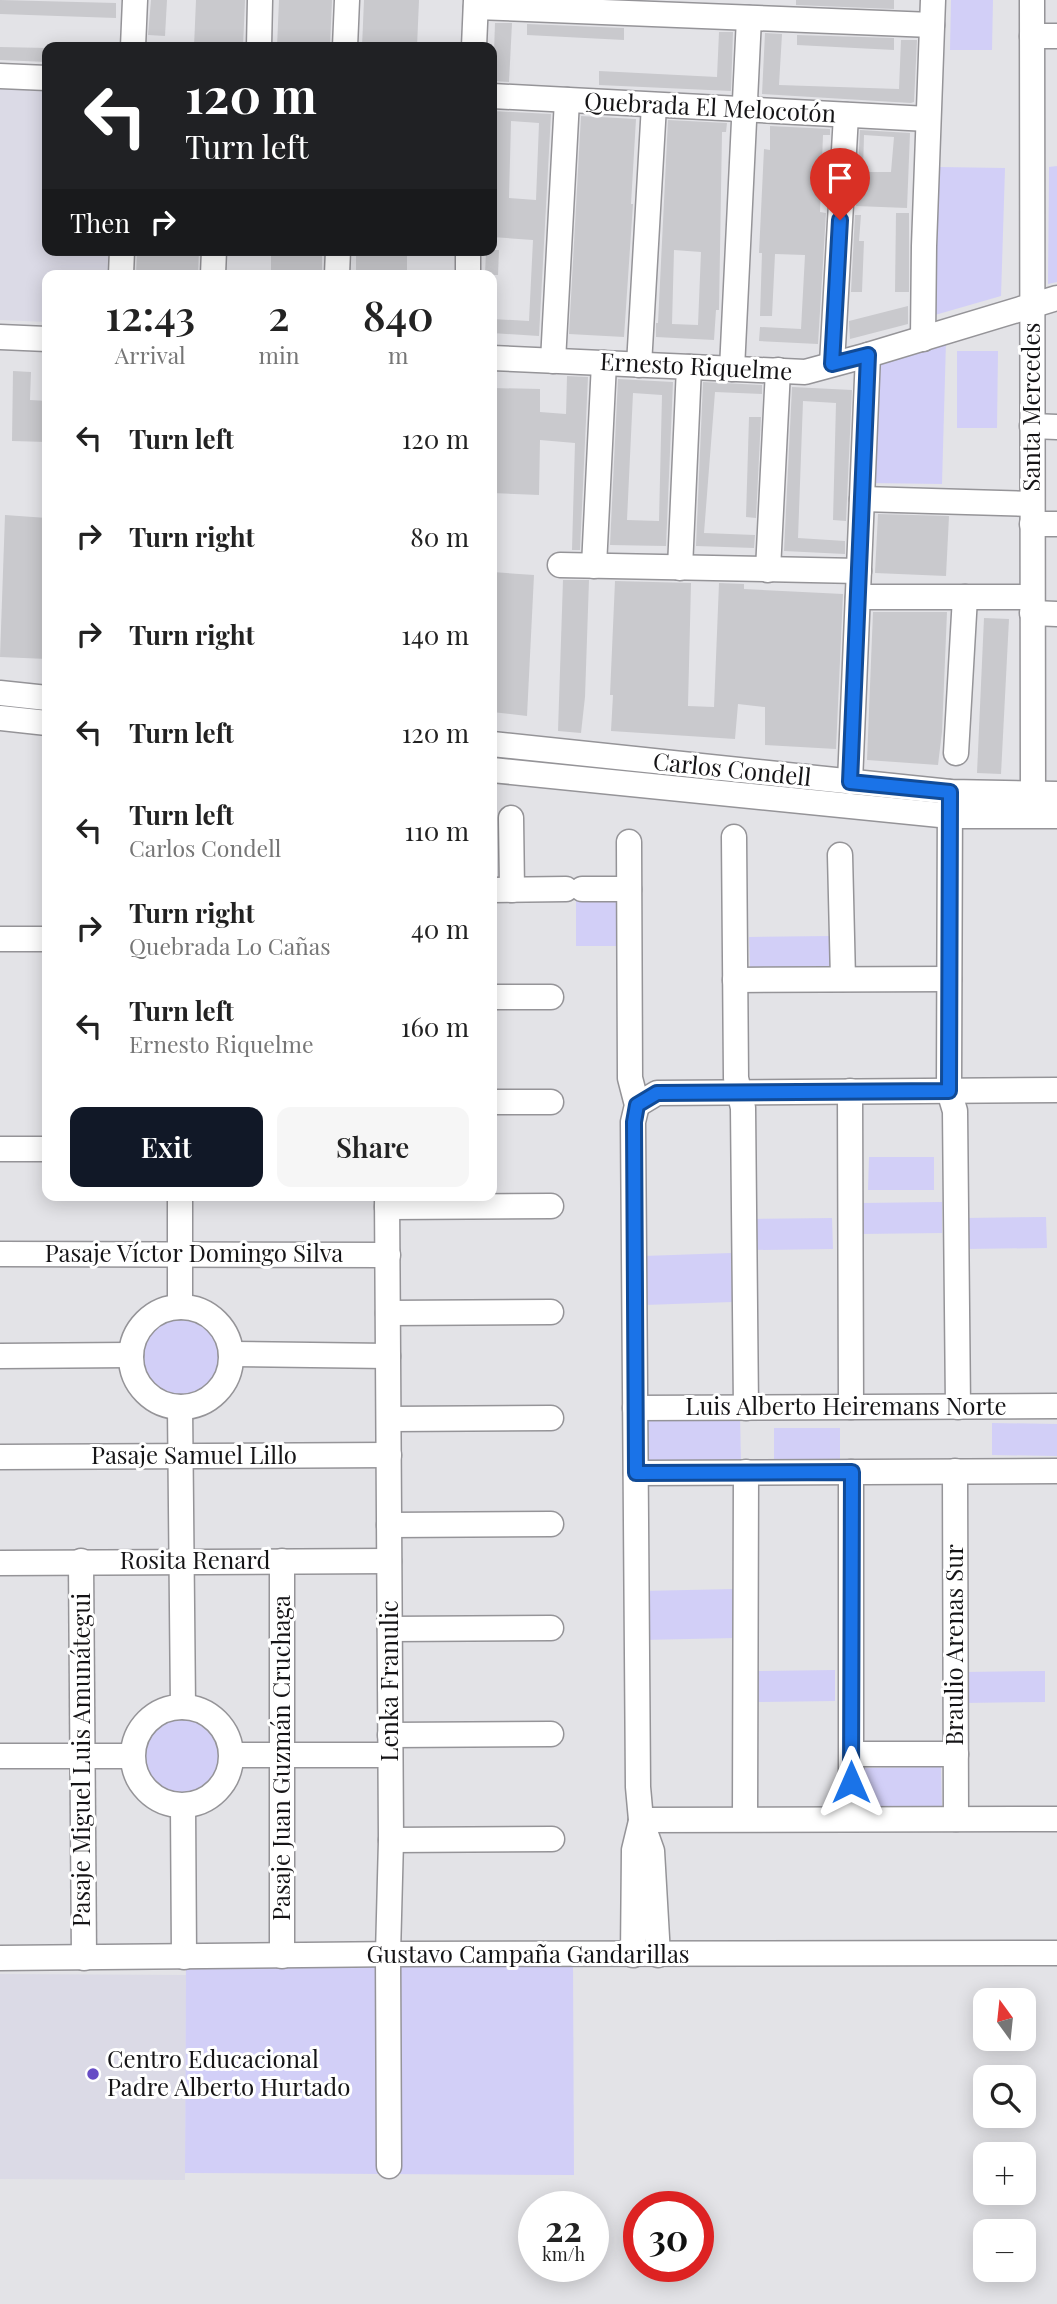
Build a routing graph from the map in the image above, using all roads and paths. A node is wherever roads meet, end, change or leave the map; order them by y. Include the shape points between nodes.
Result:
1 (135, 0) edge
2 (260, 0) edge
3 (347, 0) edge
4 (933, 0) edge
5 (1032, 0) edge
6 (476, 4) edge
7 (749, 18) junction
8 (932, 25) junction
9 (1032, 36) junction
10 (1057, 36) edge
11 (133, 42) edge
12 (259, 42) edge
13 (345, 42) edge
14 (474, 42) edge
15 (0, 76) edge
16 (42, 78) edge
17 (497, 96) edge
18 (567, 100) junction
19 (653, 105) junction
20 (746, 109) junction
21 (846, 115) junction
22 (928, 119) junction
23 (1057, 298) edge
24 (1031, 306) junction
25 (0, 337) edge
26 (42, 339) edge
27 (923, 339) junction
28 (868, 355) junction
29 (497, 358) edge
30 (553, 361) junction
31 (604, 363) junction
32 (832, 364) junction
33 (639, 365) junction
34 (690, 367) junction
35 (732, 369) junction
36 (778, 370) junction
37 (1032, 426) junction
38 (1057, 427) edge
39 (862, 499) junction
40 (1032, 514) junction
41 (1057, 524) edge
42 (560, 565) dead end
43 (594, 566) junction
44 (680, 568) junction
45 (768, 570) junction
46 (859, 571) junction
47 (858, 597) junction
48 (965, 597) junction
49 (1032, 605) junction
50 (1057, 614) edge
51 (0, 693) edge
52 (42, 697) edge
53 (0, 718) edge
54 (42, 722) edge
55 (497, 745) edge
56 (956, 753) dead end
57 (497, 770) edge
58 (850, 782) junction
59 (950, 804) junction
60 (1045, 805) edge
61 (511, 818) dead end
62 (734, 837) dead end
63 (629, 842) dead end
64 (840, 855) dead end
65 (629, 889) junction
66 (502, 890) edge
67 (0, 939) edge
68 (42, 939) edge
69 (735, 979) junction
70 (843, 979) junction
71 (949, 979) junction
72 (497, 997) edge
73 (551, 997) dead end
74 (1057, 1090) edge
75 (850, 1091) junction
76 (949, 1091) junction
77 (740, 1092) junction
78 (497, 1102) edge
79 (551, 1102) dead end
80 (637, 1105) junction
81 (0, 1149) edge
82 (42, 1149) edge
83 (180, 1201) edge
84 (387, 1201) edge
85 (551, 1206) dead end
86 (0, 1254) edge
87 (180, 1254) junction
88 (388, 1255) junction
89 (180, 1307) junction
90 (551, 1312) dead end
91 (388, 1314) junction
92 (231, 1354) junction
93 (131, 1355) junction
94 (0, 1356) edge
95 (388, 1356) junction
96 (1057, 1406) edge
97 (180, 1407) junction
98 (851, 1407) junction
99 (958, 1407) junction
100 (635, 1408) junction
101 (746, 1408) junction
102 (551, 1418) dead end
103 (388, 1419) junction
104 (389, 1455) junction
105 (181, 1456) junction
106 (0, 1457) edge
107 (954, 1471) junction
108 (1057, 1471) edge
109 (746, 1472) junction
110 (852, 1472) junction
111 (636, 1473) junction
112 (551, 1524) dead end
113 (389, 1525) junction
114 (81, 1561) junction
115 (182, 1561) junction
116 (282, 1561) junction
117 (389, 1561) junction
118 (0, 1563) edge
119 (551, 1628) dead end
120 (390, 1629) junction
121 (183, 1707) junction
122 (551, 1734) dead end
123 (390, 1745) junction
124 (852, 1754) junction
125 (132, 1755) junction
126 (232, 1755) junction
127 (283, 1755) junction
128 (956, 1755) junction
129 (0, 1756) edge
130 (82, 1756) junction
131 (183, 1806) junction
132 (745, 1819) junction
133 (851, 1819) junction
134 (956, 1819) junction
135 (1057, 1819) edge
136 (641, 1820) junction
137 (552, 1839) dead end
138 (391, 1840) junction
139 (1057, 1953) edge
140 (388, 1954) junction
141 (633, 1955) junction
142 (658, 1955) junction
143 (282, 1956) junction
144 (184, 1957) junction
145 (0, 1958) edge
146 (84, 1958) junction
147 (389, 2166) dead end

1 - 11 street
2 - 12 street
3 - 13 street
4 - 8 street
5 - 9 street, Santa Mercedes
6 - 7 street
6 - 14 street
7 - 8 street
7 - 20 street
8 - 22 street
9 - 10 street
9 - 24 street, Santa Mercedes
15 - 16 street
17 - 18 street, Quebrada El Melocotón
18 - 19 street, Quebrada El Melocotón
18 - 30 street
19 - 20 street, Quebrada El Melocotón
19 - 33 street
20 - 21 street, Quebrada El Melocotón
20 - 35 street
21 - 22 street, Quebrada El Melocotón
21 - 32 street
22 - 27 street
23 - 24 street, Ernesto Riquelme
24 - 27 street, Ernesto Riquelme
24 - 37 street, Santa Mercedes
25 - 26 street
27 - 28 street, Ernesto Riquelme
28 - 32 street, Ernesto Riquelme
28 - 39 street
29 - 30 street, Ernesto Riquelme
30 - 31 street, Ernesto Riquelme
31 - 33 street, Ernesto Riquelme
31 - 43 street
32 - 36 street, Ernesto Riquelme via 805,372
33 - 34 street, Ernesto Riquelme
34 - 35 street, Ernesto Riquelme
34 - 44 street
35 - 36 street, Ernesto Riquelme
36 - 45 street
37 - 38 street
37 - 40 street, Santa Mercedes
39 - 40 street
39 - 46 street
40 - 41 street
40 - 49 street, Santa Mercedes
42 - 43 street
43 - 44 street
44 - 45 street
45 - 46 street
46 - 47 street
47 - 48 street
47 - 58 street
48 - 49 street
48 - 56 street
49 - 50 street
49 - 60 street, Santa Mercedes
51 - 52 street
53 - 54 street
55 - 58 street, Carlos Condell
57 - 59 street, Carlos Condell
58 - 59 street, Carlos Condell
59 - 60 street, Carlos Condell
59 - 71 street
61 - 66 street
62 - 69 street
63 - 65 street
64 - 70 street
65 - 66 street
65 - 80 street via 630,1078
67 - 68 street
69 - 70 street
69 - 77 street
70 - 71 street
71 - 76 street
72 - 73 street
74 - 76 street
75 - 76 street
75 - 77 street
75 - 98 street
76 - 99 street via 955,1111
77 - 80 street via 657,1093
77 - 101 street
78 - 79 street
80 - 100 street
81 - 82 street
83 - 87 street
84 - 85 street
84 - 88 street, Lenka Franulic
86 - 87 street, Pasaje Víctor Domingo Silva
87 - 88 street, Pasaje Víctor Domingo Silva
87 - 89 street
88 - 91 street, Lenka Franulic
89 - 92 street via 215,1321
89 - 93 street via 146,1322 138,1331
90 - 91 street
91 - 95 street, Lenka Franulic
92 - 95 street
92 - 97 street via 221,1387 203,1402
93 - 94 street
93 - 97 street via 135,1377 149,1395
95 - 103 street, Lenka Franulic
96 - 99 street, Luis Alberto Heiremans Norte
97 - 105 street
98 - 99 street, Luis Alberto Heiremans Norte
98 - 101 street, Luis Alberto Heiremans Norte
100 - 101 street, Luis Alberto Heiremans Norte
100 - 111 street
102 - 103 street
103 - 104 street, Lenka Franulic
104 - 105 street, Pasaje Samuel Lillo
104 - 113 street, Lenka Franulic
105 - 106 street, Pasaje Samuel Lillo
105 - 115 street
107 - 108 street
107 - 110 street
107 - 128 street, Braulio Arenas Sur
109 - 110 street
109 - 111 street
109 - 132 street
110 - 124 street
111 - 136 street
112 - 113 street
113 - 117 street, Lenka Franulic
114 - 115 street, Rosita Renard
114 - 118 street, Rosita Renard
114 - 130 street, Pasaje Miguel Luis Amunátegui
115 - 116 street, Rosita Renard
115 - 121 street
116 - 117 street, Rosita Renard
116 - 127 street, Pasaje Juan Guzmán Cruchaga
117 - 120 street, Lenka Franulic
119 - 120 street
120 - 123 street, Lenka Franulic
121 - 125 street via 161,1712 144,1725
121 - 126 street via 214,1718 225,1731
122 - 123 street
123 - 127 street
123 - 138 street, Lenka Franulic
124 - 128 street
124 - 133 street
125 - 130 street
125 - 131 street via 136,1775 147,1791 164,1802
126 - 127 street
126 - 131 street via 218,1790
127 - 143 street, Pasaje Juan Guzmán Cruchaga
128 - 134 street, Braulio Arenas Sur
129 - 130 street
130 - 146 street, Pasaje Miguel Luis Amunátegui
131 - 144 street
132 - 133 street
132 - 136 street
133 - 134 street
134 - 135 street
136 - 141 street via 634,1850
136 - 142 street via 652,1851
137 - 138 street
138 - 140 street, Lenka Franulic
139 - 142 street, Gustavo Campaña Gandarillas
140 - 141 street, Gustavo Campaña Gandarillas
140 - 143 street, Gustavo Campaña Gandarillas
140 - 147 street, Lenka Franulic
141 - 142 street, Gustavo Campaña Gandarillas
143 - 144 street, Gustavo Campaña Gandarillas
144 - 146 street, Gustavo Campaña Gandarillas
145 - 146 street, Gustavo Campaña Gandarillas

